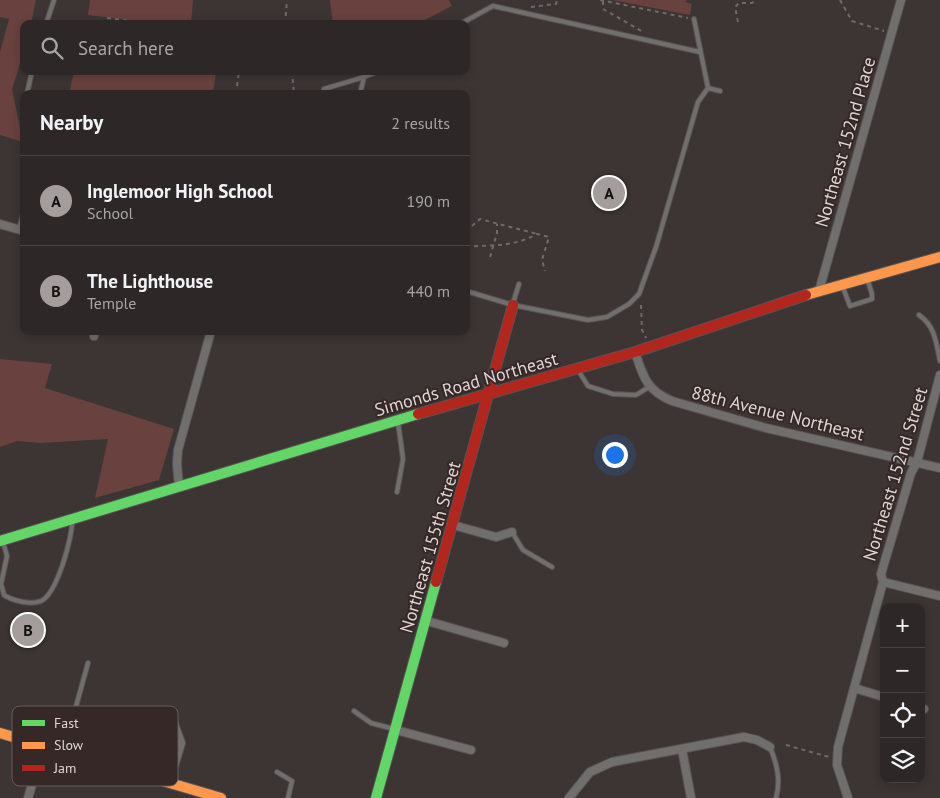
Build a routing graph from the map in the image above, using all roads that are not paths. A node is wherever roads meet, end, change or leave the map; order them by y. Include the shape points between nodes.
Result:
1 (54, 0) edge
2 (901, 0) edge
3 (694, 19) road end
4 (47, 20) edge
5 (467, 20) edge
6 (700, 52) junction
7 (31, 75) edge
8 (369, 75) edge
9 (364, 77) junction
10 (708, 88) junction
11 (28, 90) edge
12 (324, 90) edge
13 (361, 90) edge
14 (720, 91) dead end
15 (0, 224) edge
16 (20, 230) edge
17 (940, 257) edge
18 (868, 278) junction
19 (519, 284) dead end
20 (842, 285) junction
21 (470, 291) edge
22 (819, 292) junction
23 (513, 305) junction
24 (919, 315) dead end
25 (211, 335) edge
26 (635, 352) junction
27 (940, 361) edge
28 (577, 368) junction
29 (940, 375) edge
30 (649, 387) junction
31 (490, 393) junction
32 (398, 420) junction
33 (917, 462) junction
34 (940, 468) edge
35 (179, 486) junction
36 (397, 492) dead end
37 (72, 519) junction
38 (453, 526) junction
39 (512, 532) joint
40 (1, 540) edge
41 (552, 567) dead end
42 (883, 582) junction
43 (940, 596) edge
44 (426, 621) junction
45 (504, 643) dead end
46 (88, 663) dead end
47 (854, 688) junction
48 (880, 695) edge
49 (76, 706) edge
50 (354, 711) dead end
51 (396, 730) junction
52 (0, 733) edge
53 (178, 735) edge
54 (12, 737) edge
55 (770, 747) joint
56 (682, 749) junction
57 (471, 750) dead end
58 (178, 753) edge
59 (277, 772) dead end
60 (32, 786) edge
61 (178, 786) edge
62 (28, 798) edge
63 (221, 798) edge
64 (288, 798) edge
65 (376, 798) edge
66 (569, 798) edge
67 (691, 798) edge
68 (776, 798) edge
69 (848, 798) edge

1 - 4 lane
2 - 22 street, Northeast 152nd Place
3 - 6 lane
5 - 6 lane via 493,6
6 - 10 lane
7 - 11 lane
8 - 9 lane
9 - 12 lane
9 - 13 lane
10 - 14 lane
10 - 23 lane via 698,102 640,294 607,317 588,320
15 - 16 street
17 - 18 main road, Simonds Road Northeast
18 - 20 main road, Simonds Road Northeast
18 - 20 lane via 872,300 850,306
19 - 23 lane
20 - 22 main road, Simonds Road Northeast
21 - 23 lane
22 - 26 main road, Simonds Road Northeast
23 - 31 main road, Northeast 155th Street
24 - 27 lane via 930,322
25 - 35 street via 178,450
26 - 28 main road, Simonds Road Northeast
26 - 30 street
28 - 30 lane via 585,383 600,391 624,396 636,395
28 - 31 main road, Simonds Road Northeast
29 - 33 street, Northeast 152nd Street
30 - 33 street, 88th Avenue Northeast via 660,396 766,428
31 - 32 main road, Simonds Road Northeast
31 - 38 main road, Northeast 155th Street
32 - 35 main road, Simonds Road Northeast
32 - 36 lane via 403,459
33 - 34 street, 88th Avenue Northeast
33 - 42 street, Northeast 152nd Street via 910,473 881,574
35 - 37 main road, Simonds Road Northeast
37 - 40 main road, Simonds Road Northeast
37 - 40 lane via 68,550 52,587 42,601 32,603 4,595 1,584 7,556
38 - 39 street via 496,538
38 - 44 main road, Northeast 155th Street
39 - 41 lane via 523,550
42 - 43 street
42 - 47 street, Northeast 152nd Street
44 - 45 street
44 - 51 main road, Northeast 155th Street
46 - 49 lane
47 - 48 street
47 - 69 street, Northeast 152nd Street via 838,747 837,765
50 - 51 lane via 371,723
51 - 57 street
51 - 65 main road, Northeast 155th Street
52 - 54 main road
53 - 58 street via 181,743
55 - 56 street via 744,738
55 - 68 lane via 779,778
56 - 66 street via 612,762 590,772
56 - 67 street
59 - 64 lane via 292,781
60 - 62 street
61 - 63 main road

